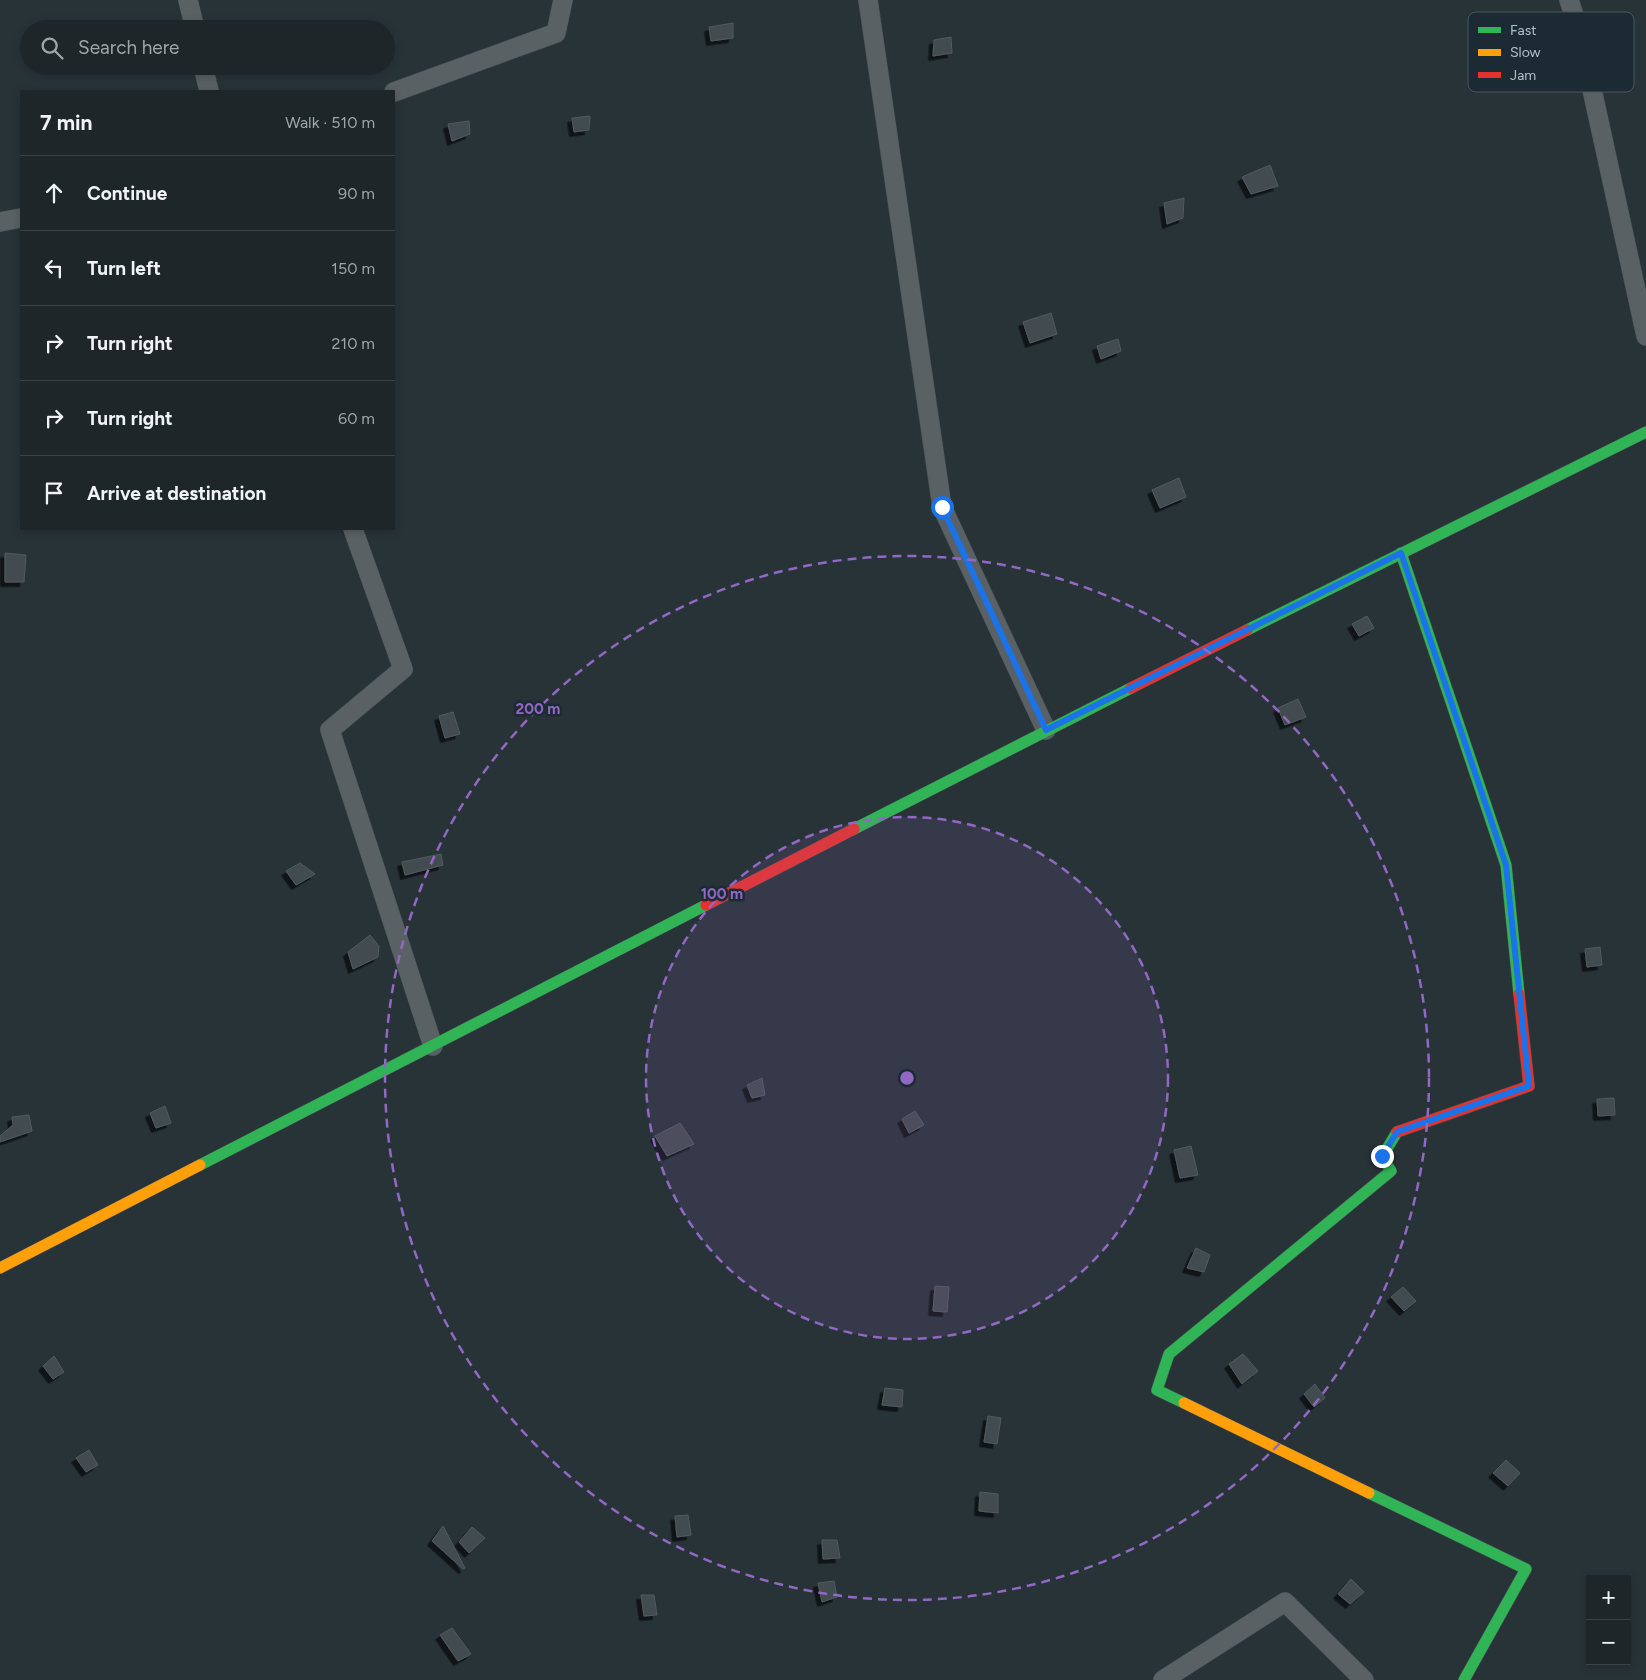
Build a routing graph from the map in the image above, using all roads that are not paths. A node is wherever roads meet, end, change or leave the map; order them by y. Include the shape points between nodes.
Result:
1 (188, 0) edge
2 (563, 0) edge
3 (868, 0) edge
4 (1569, 0) edge
5 (1573, 12) edge
6 (193, 20) edge
7 (205, 75) edge
8 (209, 90) edge
9 (395, 92) edge
10 (1593, 92) edge
11 (20, 218) edge
12 (0, 222) edge
13 (1646, 336) edge
14 (1646, 432) edge
15 (353, 530) edge
16 (1401, 553) junction
17 (1046, 730) junction
18 (433, 1046) junction
19 (0, 1268) edge
20 (1163, 1680) edge
21 (1364, 1680) edge
22 (1464, 1680) edge

1 - 6 street
2 - 9 street via 556,33
3 - 17 street via 942,507
4 - 5 street
7 - 8 street
10 - 13 street
11 - 12 street
14 - 16 street
15 - 18 street via 404,669 330,730
16 - 17 street
16 - 22 street via 1506,865 1529,1086 1397,1132 1382,1156 1390,1171 1169,1354 1157,1390 1526,1569
17 - 18 street
18 - 19 street
20 - 21 street via 1286,1602

